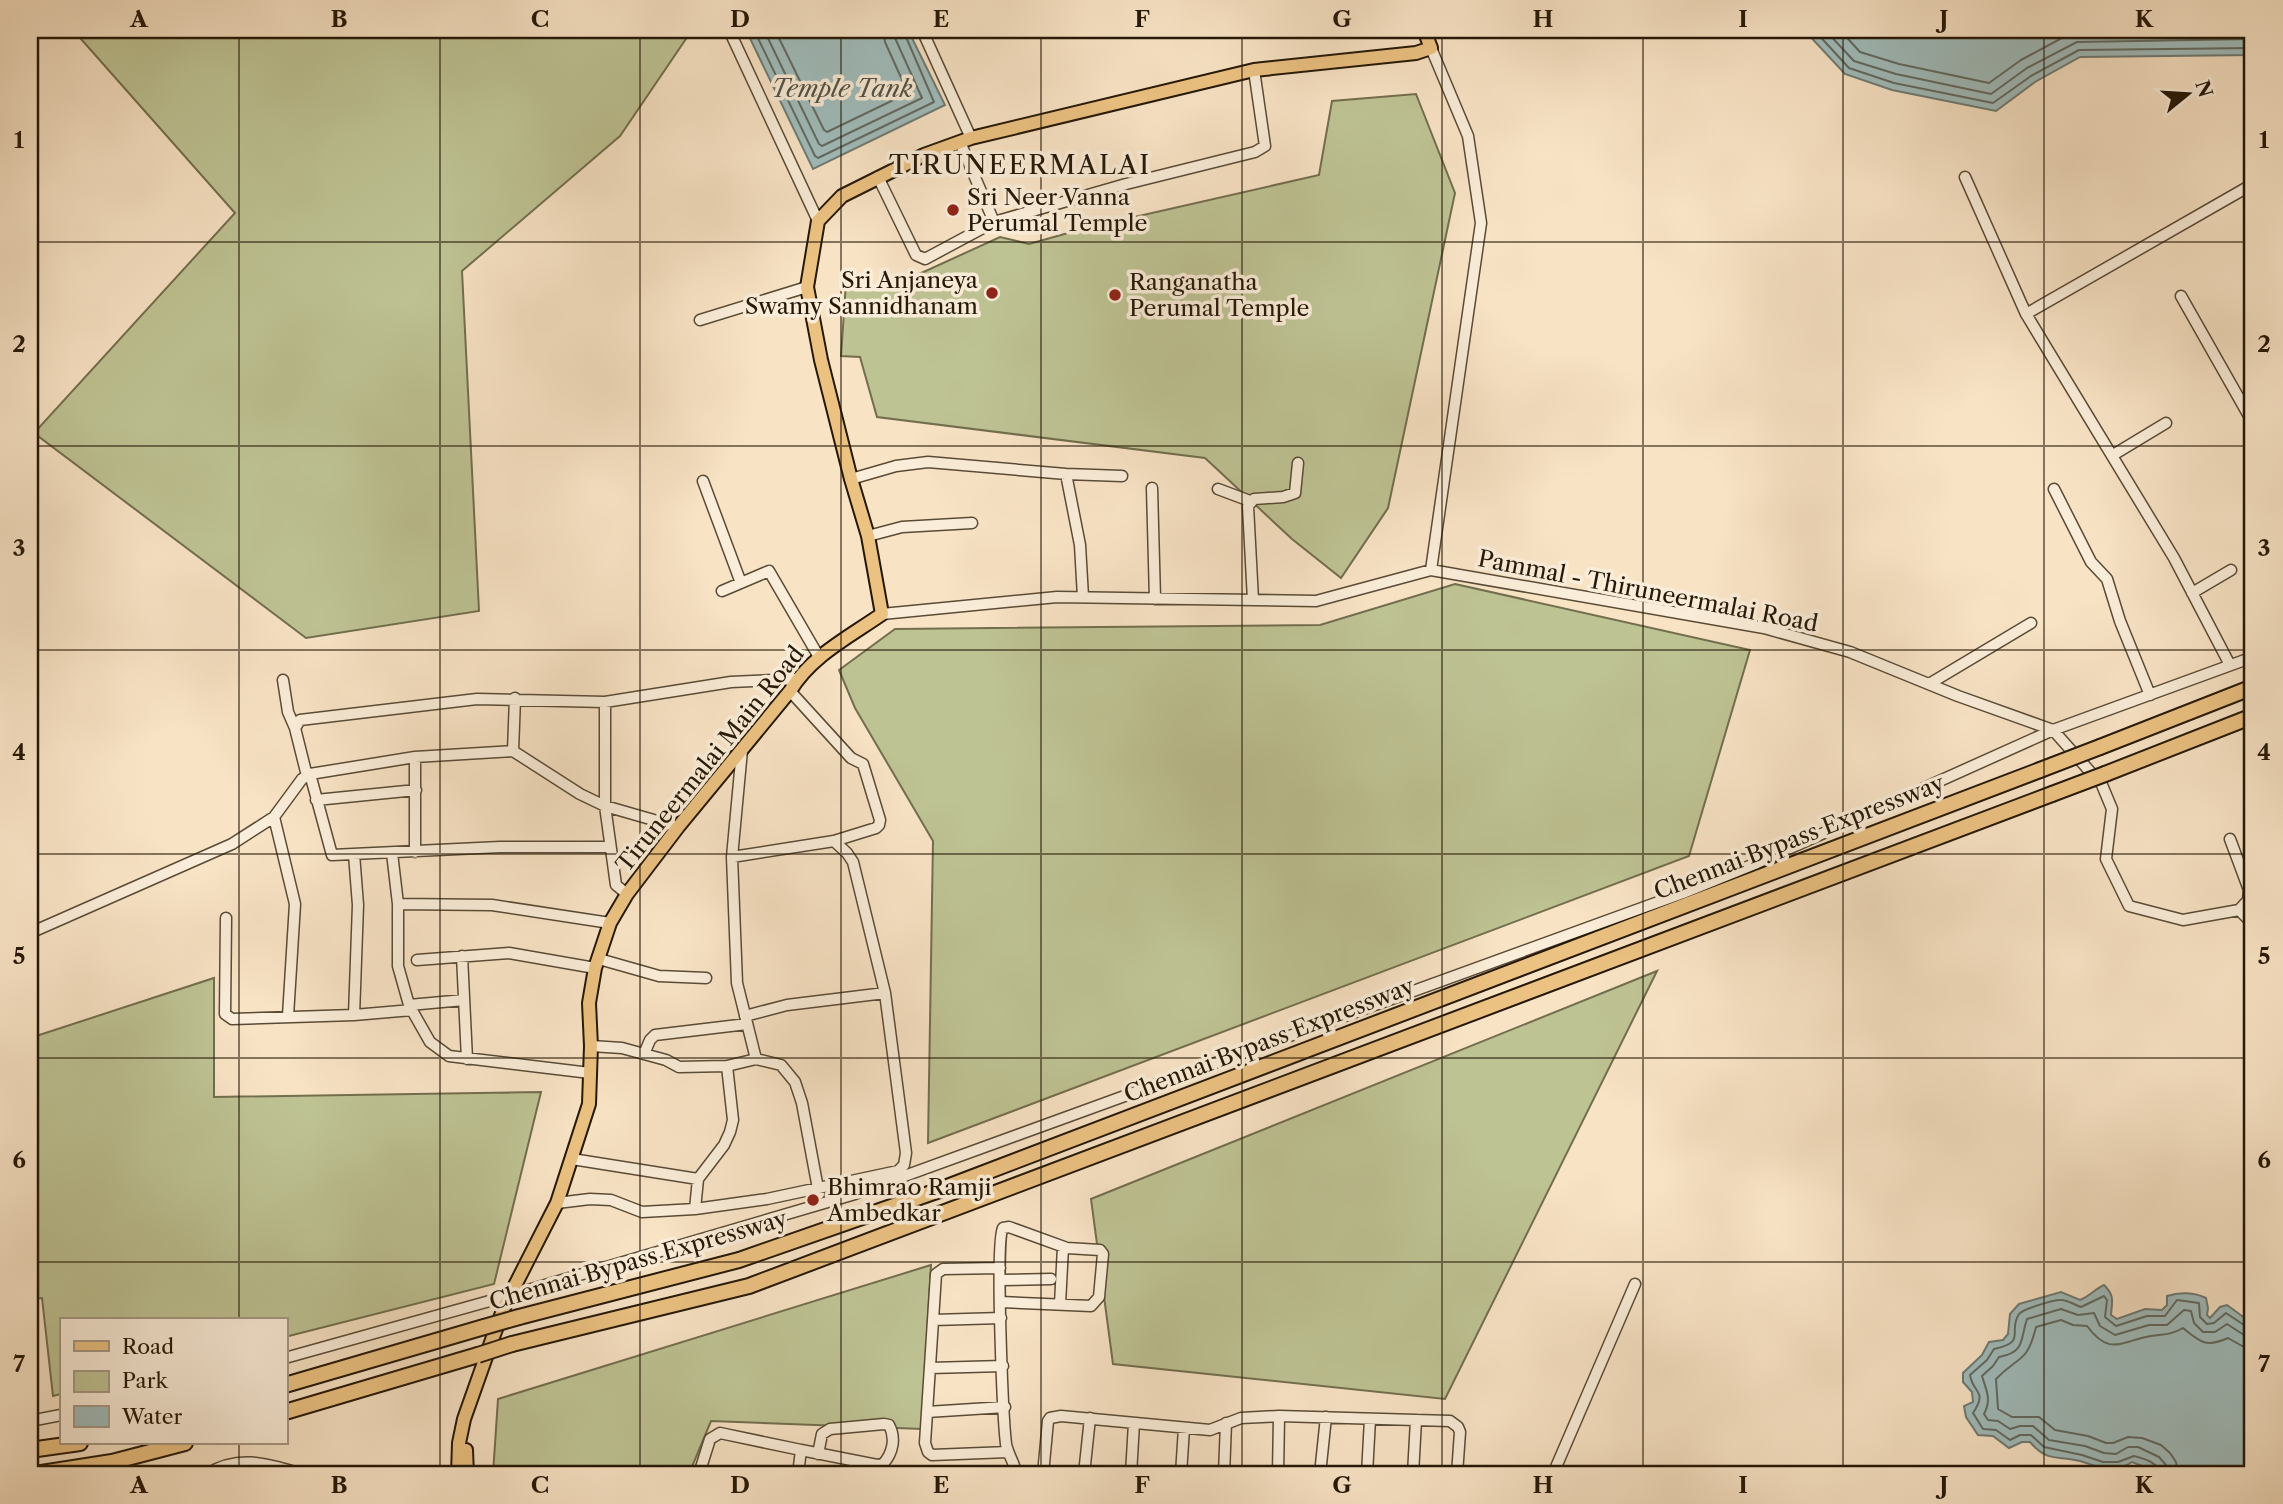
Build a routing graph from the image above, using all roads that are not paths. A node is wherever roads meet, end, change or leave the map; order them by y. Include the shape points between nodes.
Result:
1 (729, 30) edge
2 (922, 30) edge
3 (1424, 30) edge
4 (1431, 48) junction
5 (1254, 70) junction
6 (965, 140) junction
7 (878, 177) junction
8 (1965, 177) dead end
9 (2253, 184) edge
10 (818, 221) junction
11 (994, 222) junction
12 (807, 287) junction
13 (2181, 296) dead end
14 (2026, 314) junction
15 (700, 320) dead end
16 (2166, 423) dead end
17 (2253, 423) edge
18 (2113, 456) junction
19 (1298, 463) dead end
20 (1066, 474) junction
21 (1122, 476) dead end
22 (851, 479) junction
23 (703, 481) dead end
24 (1152, 488) dead end
25 (1218, 489) dead end
26 (2054, 489) dead end
27 (1250, 501) junction
28 (972, 523) dead end
29 (869, 536) junction
30 (1431, 570) junction
31 (2231, 570) dead end
32 (741, 583) junction
33 (722, 591) dead end
34 (2192, 593) junction
35 (1083, 597) junction
36 (1155, 599) junction
37 (1253, 600) junction
38 (882, 614) junction
39 (2031, 623) dead end
40 (819, 657) junction
41 (2253, 657) edge
42 (2230, 666) junction
43 (797, 679) junction
44 (283, 680) dead end
45 (1929, 684) junction
46 (2253, 687) edge
47 (790, 691) junction
48 (2150, 695) junction
49 (515, 698) junction
50 (605, 702) junction
51 (2253, 716) edge
52 (295, 728) junction
53 (2053, 730) junction
54 (742, 746) junction
55 (513, 751) junction
56 (415, 757) junction
57 (308, 775) junction
58 (415, 790) junction
59 (316, 800) junction
60 (605, 806) junction
61 (274, 817) junction
62 (678, 827) junction
63 (2230, 839) dead end
64 (834, 841) junction
65 (610, 847) junction
66 (415, 852) junction
67 (393, 853) junction
68 (354, 855) junction
69 (732, 857) junction
70 (1758, 869) junction
71 (627, 894) junction
72 (1682, 899) junction
73 (398, 904) junction
74 (2239, 910) junction
75 (226, 918) dead end
76 (610, 923) junction
77 (2253, 924) edge
78 (30, 933) edge
79 (462, 956) junction
80 (416, 960) dead end
81 (597, 963) junction
82 (706, 978) dead end
83 (885, 993) junction
84 (464, 1000) junction
85 (411, 1008) junction
86 (354, 1015) junction
87 (288, 1016) junction
88 (746, 1020) junction
89 (591, 1046) junction
90 (644, 1054) junction
91 (467, 1059) junction
92 (756, 1059) junction
93 (727, 1066) junction
94 (590, 1073) junction
95 (572, 1159) junction
96 (698, 1179) junction
97 (818, 1189) junction
98 (557, 1203) junction
99 (821, 1204) junction
100 (695, 1209) junction
101 (1063, 1247) junction
102 (1000, 1268) junction
103 (1051, 1279) dead end
104 (1000, 1280) junction
105 (1635, 1284) dead end
106 (511, 1295) junction
107 (1001, 1302) junction
108 (1059, 1304) junction
109 (1002, 1318) junction
110 (933, 1320) junction
111 (287, 1357) edge
112 (1003, 1366) junction
113 (930, 1367) junction
114 (287, 1384) edge
115 (1005, 1407) junction
116 (287, 1411) edge
117 (927, 1412) junction
118 (60, 1415) edge
119 (1279, 1416) junction
120 (1326, 1418) junction
121 (1090, 1419) junction
122 (1370, 1419) junction
123 (1416, 1420) junction
124 (30, 1421) edge
125 (1134, 1423) junction
126 (1226, 1423) junction
127 (1184, 1428) junction
128 (73, 1444) edge
129 (181, 1444) edge
130 (30, 1450) edge
131 (801, 1450) junction
132 (1008, 1452) junction
133 (818, 1454) junction
134 (460, 1473) edge
135 (35, 1474) edge
136 (207, 1474) edge
137 (302, 1474) edge
138 (699, 1474) edge
139 (798, 1474) edge
140 (1016, 1474) edge
141 (1043, 1474) edge
142 (1084, 1474) edge
143 (1130, 1474) edge
144 (1181, 1474) edge
145 (1224, 1474) edge
146 (1278, 1474) edge
147 (1320, 1474) edge
148 (1367, 1474) edge
149 (1413, 1474) edge
150 (1457, 1474) edge
151 (1553, 1474) edge

1 - 10 street
2 - 6 street
3 - 4 main road
4 - 5 main road
4 - 30 street via 1468,136 1481,223
5 - 6 main road
5 - 11 street via 1265,146 1255,152
6 - 7 main road
6 - 11 street
7 - 10 main road via 842,196
7 - 11 street via 919,258 943,251
8 - 14 street
9 - 14 street
10 - 12 main road
12 - 15 street
12 - 22 main road
13 - 17 street
14 - 18 street
16 - 18 street
18 - 34 street
19 - 27 street via 1295,493
20 - 21 street
20 - 22 street via 928,462
20 - 35 street via 1080,545
22 - 29 main road
23 - 32 street
24 - 36 street
25 - 27 street
26 - 48 street via 2091,562 2107,579
27 - 37 street
28 - 29 street via 902,527
29 - 38 main road
30 - 37 street via 1317,601
30 - 45 street, Pammal - Thiruneermalai Road via 1764,628 1850,652
31 - 34 street
32 - 33 street
32 - 40 street via 769,570
34 - 42 street
35 - 36 street
35 - 38 street
36 - 37 street
38 - 40 main road, Tiruneermalai Main Road
39 - 45 street
40 - 43 main road, Tiruneermalai Main Road
41 - 42 street
42 - 48 street
43 - 47 main road, Tiruneermalai Main Road
43 - 50 street via 731,682
44 - 52 street
45 - 53 street, Pammal - Thiruneermalai Road
46 - 70 highway, Chennai Bypass Expressway, bridge via 2040,770
47 - 54 main road, Tiruneermalai Main Road
47 - 64 street via 851,758 863,764 880,820 876,828
48 - 53 street
49 - 50 street
49 - 52 street via 300,720
49 - 55 street
50 - 60 street
51 - 116 highway, Chennai Bypass Expressway, bridge via 749,1286 512,1344
52 - 57 street
53 - 70 street
53 - 74 street, Pammal - Thiruneermalai Road via 2102,785 2112,809 2106,859 2129,906 2183,920
54 - 62 main road, Tiruneermalai Main Road
54 - 69 street
55 - 56 street
55 - 60 street
56 - 57 street
56 - 58 street
57 - 59 street
57 - 61 street
58 - 59 street
58 - 66 street
59 - 68 street via 332,855
60 - 62 street
60 - 65 street
61 - 78 street via 232,844
61 - 87 street via 295,904
62 - 71 main road, Tiruneermalai Main Road
63 - 74 street via 2249,890 2248,900
64 - 69 street
64 - 83 street via 853,862
65 - 66 street
65 - 71 street via 616,885
66 - 67 street
67 - 68 street
67 - 73 street
68 - 86 street via 358,905
69 - 88 street via 737,983
70 - 72 highway, Chennai Bypass Expressway
71 - 76 main road, Tiruneermalai Main Road
72 - 99 street
72 - 114 highway, Chennai Bypass Expressway, bridge via 934,1192 739,1260
73 - 76 street via 492,905
73 - 85 street via 398,966
74 - 77 street
75 - 87 street via 225,1014 239,1019
76 - 81 main road, Tiruneermalai Main Road
79 - 80 street
79 - 81 street via 509,953
79 - 84 street
81 - 82 street via 659,976
81 - 89 main road, Tiruneermalai Main Road via 589,1003
83 - 88 street via 787,1005
83 - 97 street via 904,1165 898,1171
84 - 85 street
84 - 91 street
85 - 86 street
85 - 91 street via 430,1042 449,1056
86 - 87 street
88 - 90 street via 655,1035
88 - 92 street
89 - 90 street
89 - 94 main road, Tiruneermalai Main Road
90 - 93 street via 679,1068
91 - 94 street
92 - 93 street
92 - 97 street via 780,1065 795,1082
93 - 96 street via 733,1120 730,1132
94 - 95 main road, Tiruneermalai Main Road via 589,1104
95 - 96 street
95 - 98 main road, Tiruneermalai Main Road
96 - 100 street
97 - 99 street
97 - 100 street
98 - 100 street via 590,1199 611,1200 642,1212
98 - 106 main road, Tiruneermalai Main Road
99 - 106 street
101 - 102 street via 1003,1228
101 - 108 street
101 - 108 street via 1100,1250 1103,1259 1095,1304
102 - 104 street
102 - 110 street via 938,1271
103 - 104 street
104 - 107 street
105 - 151 street
106 - 111 street
106 - 134 main road, Tiruneermalai Main Road
107 - 108 street
107 - 109 street
109 - 110 street
109 - 112 street
110 - 113 street
112 - 113 street
112 - 115 street
113 - 117 street
115 - 117 street
115 - 132 street
117 - 132 street via 925,1443 932,1455
118 - 124 street
119 - 120 street
119 - 126 street
119 - 146 street
120 - 122 street
120 - 147 street
121 - 125 street
121 - 141 street via 1050,1418
121 - 142 street
122 - 123 street
122 - 148 street
123 - 149 street
123 - 150 street via 1450,1421 1458,1427
125 - 127 street
125 - 143 street
126 - 127 street via 1215,1429
126 - 145 street
127 - 144 street
128 - 130 highway
129 - 135 highway via 112,1462
131 - 133 street
131 - 138 street via 720,1433 710,1439
131 - 139 street
132 - 140 street
133 - 133 street via 883,1464 890,1455 892,1431 884,1424 830,1429 822,1434
136 - 137 street via 230,1464 256,1461

